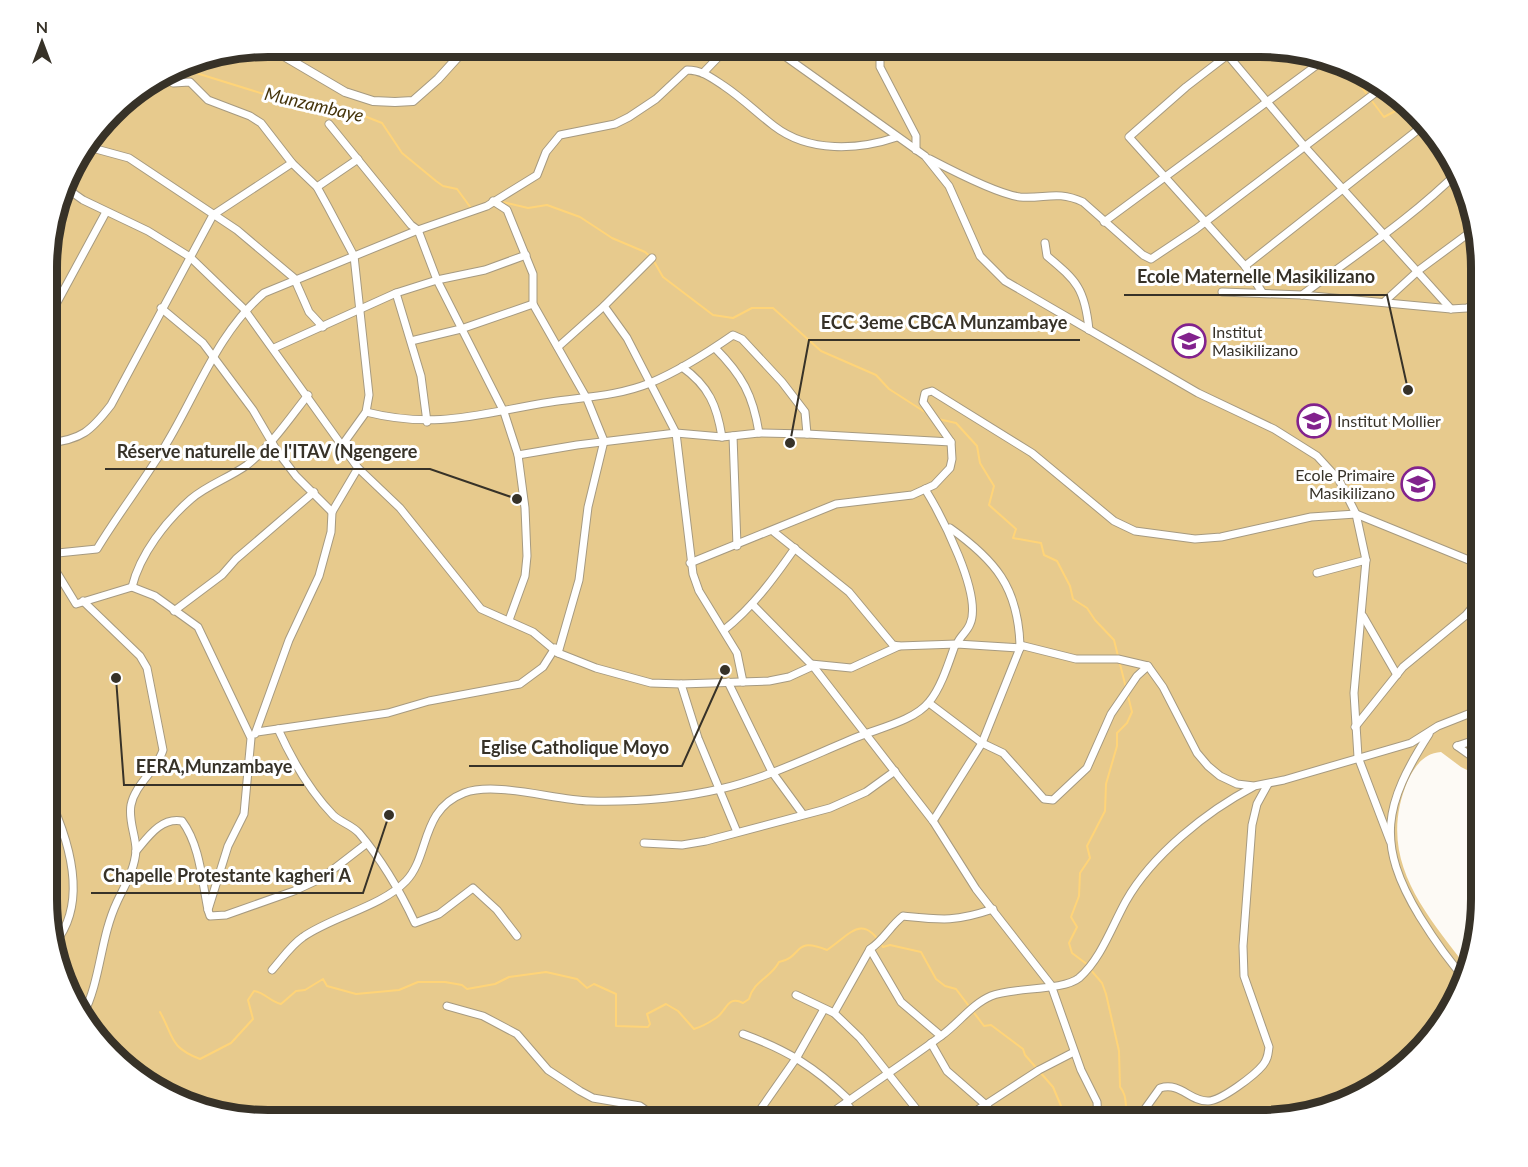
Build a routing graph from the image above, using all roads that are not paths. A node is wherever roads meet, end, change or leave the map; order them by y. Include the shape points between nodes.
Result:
1 (286, 57) edge
2 (458, 57) edge
3 (718, 57) edge
4 (786, 57) edge
5 (880, 57) edge
6 (1227, 57) edge
7 (1229, 57) edge
8 (1317, 65) edge
9 (703, 73) junction
10 (173, 83) dead end
11 (1377, 92) edge
12 (1268, 101) junction
13 (329, 124) dead end
14 (1419, 129) edge
15 (897, 136) junction
16 (1305, 147) junction
17 (94, 148) edge
18 (916, 150) junction
19 (925, 156) junction
20 (358, 159) junction
21 (292, 163) junction
22 (1166, 176) junction
23 (1451, 179) edge
24 (317, 188) junction
25 (1344, 190) junction
26 (71, 191) edge
27 (490, 204) junction
28 (106, 212) junction
29 (213, 215) junction
30 (1206, 221) junction
31 (1104, 222) junction
32 (418, 230) junction
33 (1384, 234) junction
34 (1468, 234) edge
35 (1045, 243) dead end
36 (354, 255) junction
37 (526, 255) junction
38 (190, 257) junction
39 (652, 258) dead end
40 (1245, 266) junction
41 (1419, 270) junction
42 (294, 278) junction
43 (436, 280) junction
44 (1222, 292) dead end
45 (1262, 292) junction
46 (396, 293) junction
47 (1302, 295) junction
48 (57, 302) edge
49 (1384, 302) junction
50 (533, 304) junction
51 (604, 306) junction
52 (1471, 306) edge
53 (161, 308) junction
54 (244, 309) junction
55 (1451, 309) junction
56 (360, 312) junction
57 (323, 327) junction
58 (461, 328) junction
59 (1089, 330) junction
60 (411, 341) junction
61 (558, 347) junction
62 (274, 348) junction
63 (715, 348) junction
64 (214, 357) junction
65 (682, 367) junction
66 (651, 383) junction
67 (308, 395) junction
68 (587, 399) junction
69 (366, 412) junction
70 (504, 412) junction
71 (427, 422) junction
72 (676, 433) junction
73 (759, 433) junction
74 (807, 434) junction
75 (733, 436) junction
76 (722, 437) junction
77 (272, 440) junction
78 (57, 441) edge
79 (604, 441) junction
80 (951, 442) junction
81 (343, 444) junction
82 (518, 455) junction
83 (358, 468) junction
84 (925, 489) junction
85 (314, 492) junction
86 (332, 512) junction
87 (1356, 514) junction
88 (948, 526) junction
89 (774, 532) junction
90 (737, 546) junction
91 (795, 548) junction
92 (57, 555) edge
93 (1366, 560) junction
94 (1471, 561) edge
95 (690, 563) junction
96 (57, 571) edge
97 (1317, 573) dead end
98 (132, 587) junction
99 (83, 601) junction
100 (752, 604) junction
101 (1471, 609) edge
102 (174, 611) junction
103 (1362, 614) junction
104 (509, 620) junction
105 (724, 630) junction
106 (956, 644) junction
107 (900, 646) junction
108 (1020, 646) junction
109 (557, 651) junction
110 (812, 665) junction
111 (1148, 666) junction
112 (1397, 675) junction
113 (728, 681) junction
114 (742, 682) junction
115 (681, 684) junction
116 (929, 703) junction
117 (1471, 713) edge
118 (1355, 727) junction
119 (278, 729) junction
120 (257, 732) junction
121 (1431, 732) junction
122 (866, 734) junction
123 (251, 738) junction
124 (1471, 741) edge
125 (982, 743) junction
126 (1471, 756) edge
127 (1358, 757) junction
128 (772, 771) junction
129 (895, 771) junction
130 (1268, 784) junction
131 (1254, 786) junction
132 (721, 789) junction
133 (802, 813) junction
134 (57, 814) edge
135 (933, 821) junction
136 (737, 832) junction
137 (1390, 841) junction
138 (644, 843) dead end
139 (366, 844) junction
140 (136, 851) junction
141 (399, 887) junction
142 (993, 909) junction
143 (208, 910) junction
144 (60, 936) edge
145 (517, 936) dead end
146 (870, 949) junction
147 (272, 970) dead end
148 (1459, 970) edge
149 (1051, 985) junction
150 (796, 995) dead end
151 (447, 1006) dead end
152 (87, 1008) edge
153 (824, 1009) junction
154 (834, 1013) junction
155 (743, 1034) dead end
156 (941, 1036) junction
157 (931, 1043) junction
158 (1074, 1052) junction
159 (797, 1057) junction
160 (888, 1072) junction
161 (848, 1101) junction
162 (986, 1105) junction
163 (646, 1110) edge
164 (760, 1110) edge
165 (836, 1110) edge
166 (853, 1110) edge
167 (917, 1110) edge
168 (978, 1110) edge
169 (990, 1110) edge
170 (1097, 1110) edge
171 (1144, 1110) edge

1 - 2 street via 345,92 373,101 395,102 413,101
3 - 9 street
4 - 15 street
5 - 18 street via 880,67 916,136
6 - 22 street via 1129,137
7 - 12 street
8 - 12 street
9 - 15 street via 742,98 775,127 798,138 850,148
9 - 27 street via 687,70 656,99 615,124 560,135 546,152 537,176
10 - 21 street via 190,82 208,100 261,123
11 - 16 street
12 - 16 street
12 - 22 street
13 - 20 street
14 - 25 street
15 - 18 street
16 - 25 street
16 - 30 street
17 - 29 street via 129,158
18 - 19 street
19 - 31 street via 1019,197 1059,194 1074,198
19 - 59 street via 949,186 973,243 988,266 1005,281
20 - 24 street
20 - 32 street
21 - 24 street
21 - 29 street
22 - 30 street
22 - 31 street
23 - 33 street
24 - 36 street
25 - 33 street
25 - 40 street
26 - 28 street
27 - 32 street
27 - 37 street via 507,210
28 - 38 street via 148,231
28 - 48 street
29 - 38 street
29 - 42 street
30 - 31 street via 1151,259
30 - 40 street
32 - 36 street
32 - 43 street
33 - 41 street
33 - 47 street
34 - 41 street
35 - 59 street via 1047,255 1069,272 1083,297
36 - 42 street
36 - 56 street
37 - 43 street via 485,270
37 - 50 street via 533,274
38 - 53 street
38 - 54 street
39 - 51 street
40 - 45 street
41 - 49 street
41 - 55 street
42 - 54 street via 264,293
42 - 57 street via 309,312
43 - 46 street
43 - 58 street
44 - 45 street
45 - 47 street
46 - 56 street
46 - 60 street
47 - 49 street
49 - 55 street
50 - 58 street
50 - 61 street
51 - 61 street
51 - 66 street
52 - 55 street
53 - 64 street via 189,329
53 - 78 street via 111,405 94,428 81,436
54 - 62 street
54 - 64 street
56 - 57 street
56 - 69 street via 368,366
57 - 62 street
58 - 60 street
58 - 70 street
59 - 87 street via 1317,456 1339,480
60 - 71 street via 422,376
61 - 68 street
62 - 67 street
63 - 65 street
63 - 73 street via 755,405
63 - 74 street via 733,335 742,339 805,412
64 - 77 street
64 - 92 street via 165,446 97,549
65 - 66 street
65 - 76 street via 704,384 718,410
66 - 68 street
66 - 72 street
67 - 77 street
67 - 81 street
68 - 70 street
68 - 79 street
69 - 71 street
69 - 81 street
70 - 71 street
70 - 82 street
72 - 76 street
72 - 79 street
72 - 95 street
73 - 74 street
73 - 75 street
74 - 80 street
75 - 76 street
75 - 90 street
77 - 85 street via 296,476
77 - 98 street via 247,465 192,499 142,560
79 - 82 street
79 - 109 street via 588,507 579,580
80 - 84 street via 950,468
80 - 87 street via 923,402 925,393 932,391 1032,453 1114,521 1135,531 1195,539 1311,517
81 - 83 street
82 - 104 street via 527,556 525,576
83 - 86 street
83 - 104 street via 400,508 481,609
84 - 88 street
84 - 89 street via 912,495 836,504
85 - 86 street
85 - 102 street via 222,575
86 - 120 street via 331,532 319,576 290,640
87 - 93 street
87 - 94 street
88 - 106 street via 972,609 971,624
88 - 108 street via 972,544 1002,576 1013,596
89 - 90 street
89 - 91 street
90 - 95 street
91 - 100 street
91 - 107 street via 849,592 893,645
93 - 97 street
93 - 103 street
95 - 105 street via 699,591
96 - 99 street via 76,604
98 - 99 street
98 - 102 street via 155,596
99 - 140 street via 127,641 147,668 163,750 130,807
100 - 105 street
100 - 110 street
101 - 112 street
102 - 123 street via 190,619 203,635
103 - 112 street
103 - 118 street via 1354,693
104 - 109 street
105 - 114 street via 737,653
106 - 107 street
106 - 108 street
106 - 116 street
107 - 110 street via 852,668
108 - 111 street via 1076,659 1118,659
108 - 125 street
109 - 115 street via 632,679
109 - 119 street via 520,684 387,713
110 - 114 street via 789,677
110 - 122 street
111 - 125 street via 1111,714 1087,768 1053,800 1044,799 1003,753
111 - 131 street via 1208,766 1228,780
112 - 118 street
113 - 114 street
113 - 115 street
113 - 128 street
115 - 132 street via 698,738
116 - 122 street via 890,726
116 - 125 street
117 - 121 street
118 - 127 street
119 - 120 street
119 - 139 street via 294,763 334,817 358,832
120 - 123 street
121 - 127 street via 1411,743
121 - 137 street via 1398,789
122 - 128 street
122 - 129 street
123 - 143 street via 244,814 228,846
124 - 126 street via 1457,746
125 - 135 street
127 - 130 street
127 - 137 street
128 - 132 street
128 - 133 street
129 - 133 street via 850,799 830,808
129 - 135 street
130 - 131 street
130 - 171 street via 1252,825 1243,946 1244,976 1269,1047 1268,1057 1252,1075 1217,1099 1201,1099 1178,1087 1160,1088
131 - 149 street via 1205,817 1146,872 1088,970 1064,986
132 - 136 street
132 - 141 street via 638,802 561,800 489,789 465,792 434,818 413,871
133 - 136 street
134 - 144 street via 71,856 72,900 66,929
135 - 142 street
136 - 138 street via 682,845
137 - 148 street via 1393,864 1405,893
139 - 141 street
139 - 143 street via 322,878 294,891 226,915 210,916
140 - 143 street via 154,830 182,821 192,840
140 - 152 street via 130,876 107,928
141 - 145 street via 415,923 439,914 473,888
141 - 147 street via 302,937
142 - 146 street via 947,921 903,916
142 - 149 street
146 - 154 street
146 - 156 street via 902,1002
149 - 156 street via 990,996
149 - 158 street
150 - 153 street
151 - 163 street via 483,1016 517,1034 548,1070 593,1098
153 - 154 street
153 - 159 street
154 - 160 street
155 - 159 street
156 - 157 street
157 - 160 street
157 - 162 street via 947,1071
158 - 162 street
158 - 170 street
159 - 161 street via 822,1074
159 - 164 street
160 - 161 street
160 - 167 street
161 - 165 street
161 - 166 street
162 - 168 street
162 - 169 street

